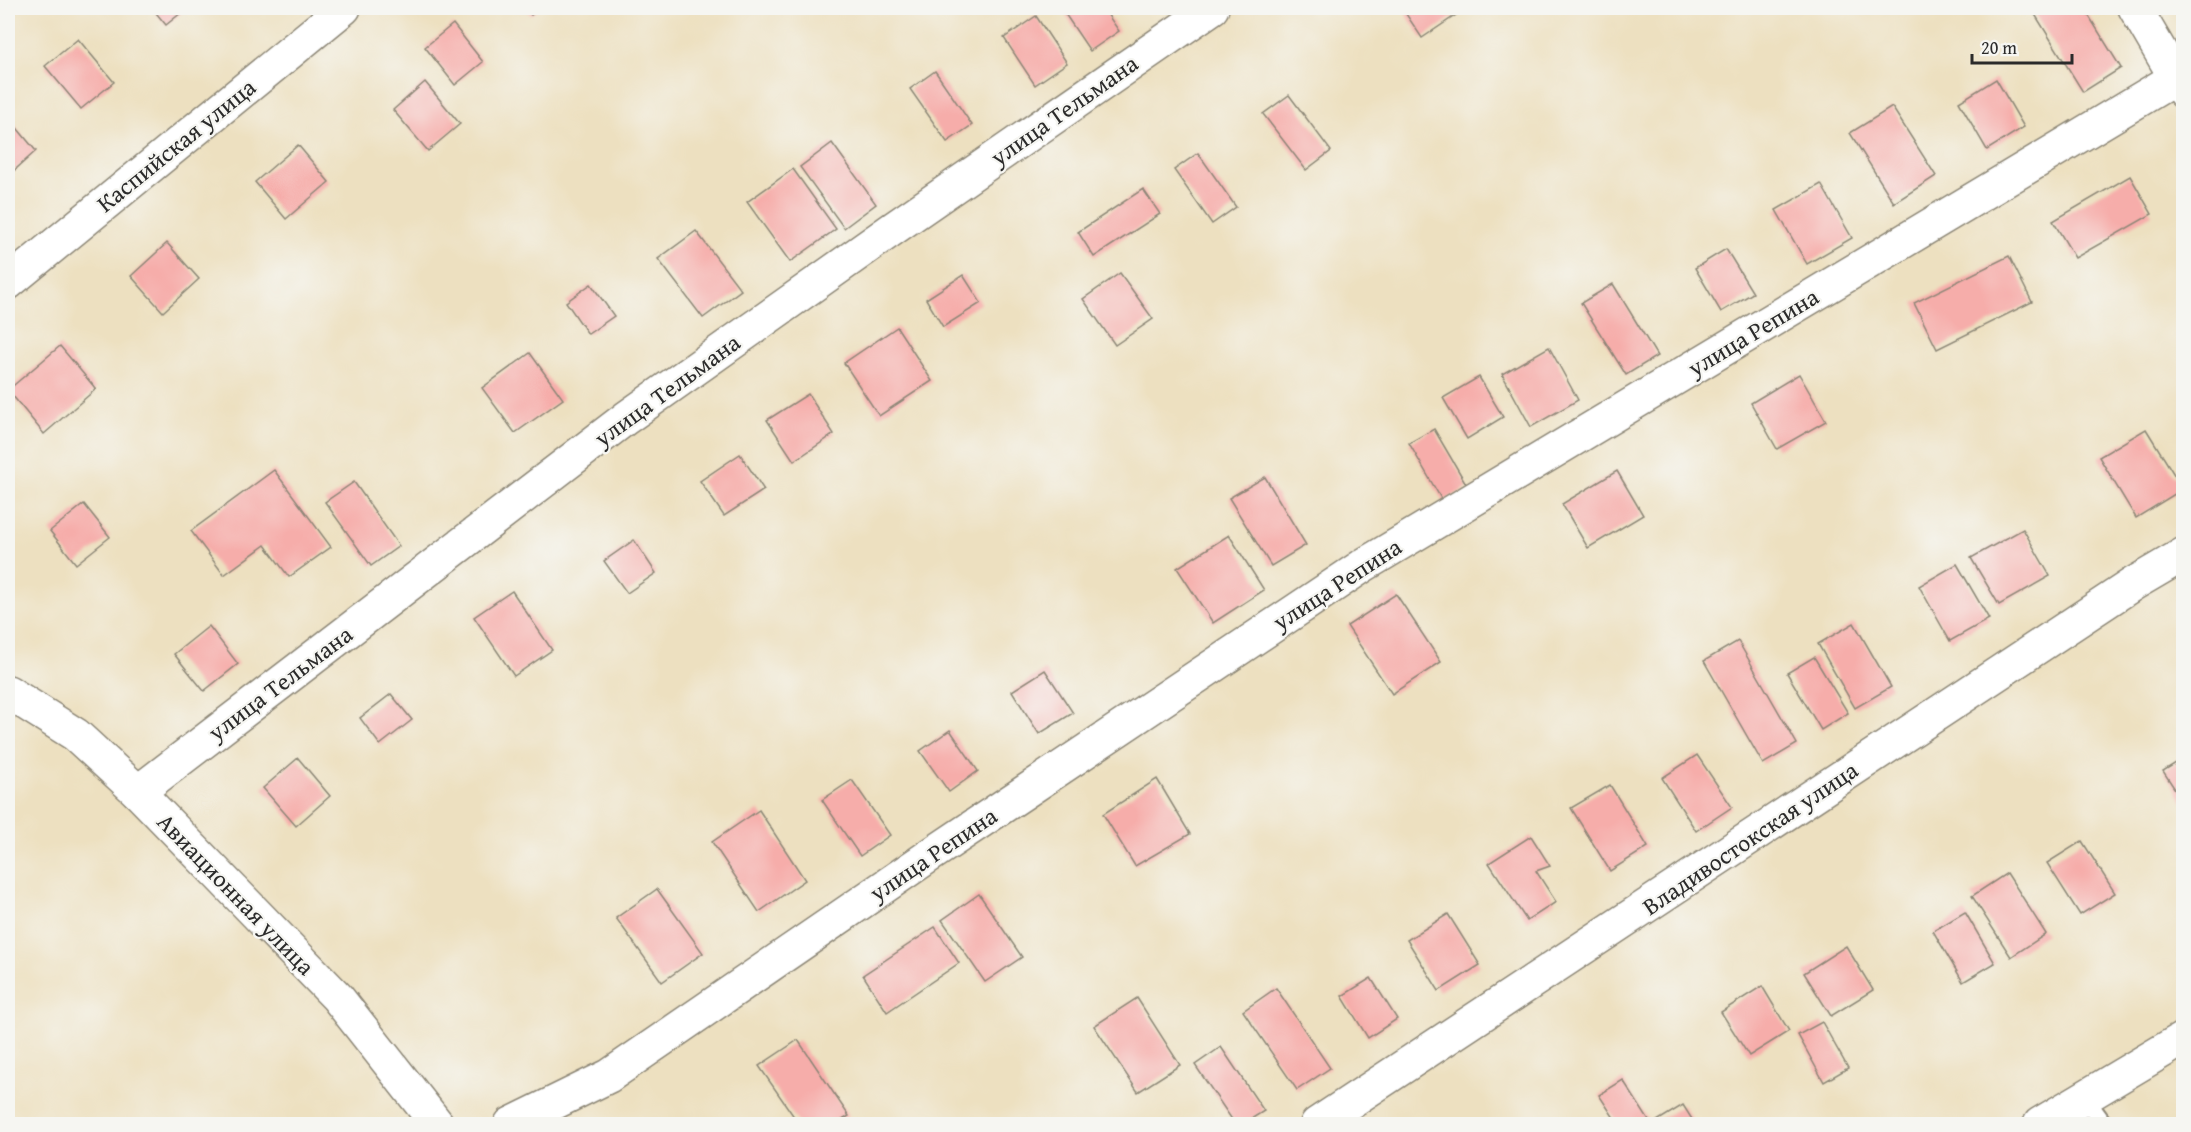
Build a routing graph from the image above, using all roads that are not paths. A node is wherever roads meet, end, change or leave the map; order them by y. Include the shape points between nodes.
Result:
1 (344, 8) edge
2 (1212, 8) edge
3 (2135, 8) edge
4 (2181, 81) edge
5 (8, 283) edge
6 (2184, 554) edge
7 (8, 692) edge
8 (138, 792) junction
9 (2184, 1038) edge
10 (2085, 1098) junction
11 (437, 1125) edge
12 (511, 1125) edge
13 (1317, 1125) edge
14 (2040, 1125) edge
15 (2104, 1125) edge

1 - 5 street, Каспийская улица
2 - 8 street, улица Тельмана via 626,418
3 - 4 street
4 - 12 street, улица Репина via 1364,565 609,1076
6 - 13 street, Владивостокская улица via 2113,597
7 - 8 street, Авиационная улица via 76,735
8 - 11 street, Авиационная улица via 337,997
9 - 10 street
10 - 14 street
10 - 15 lane

